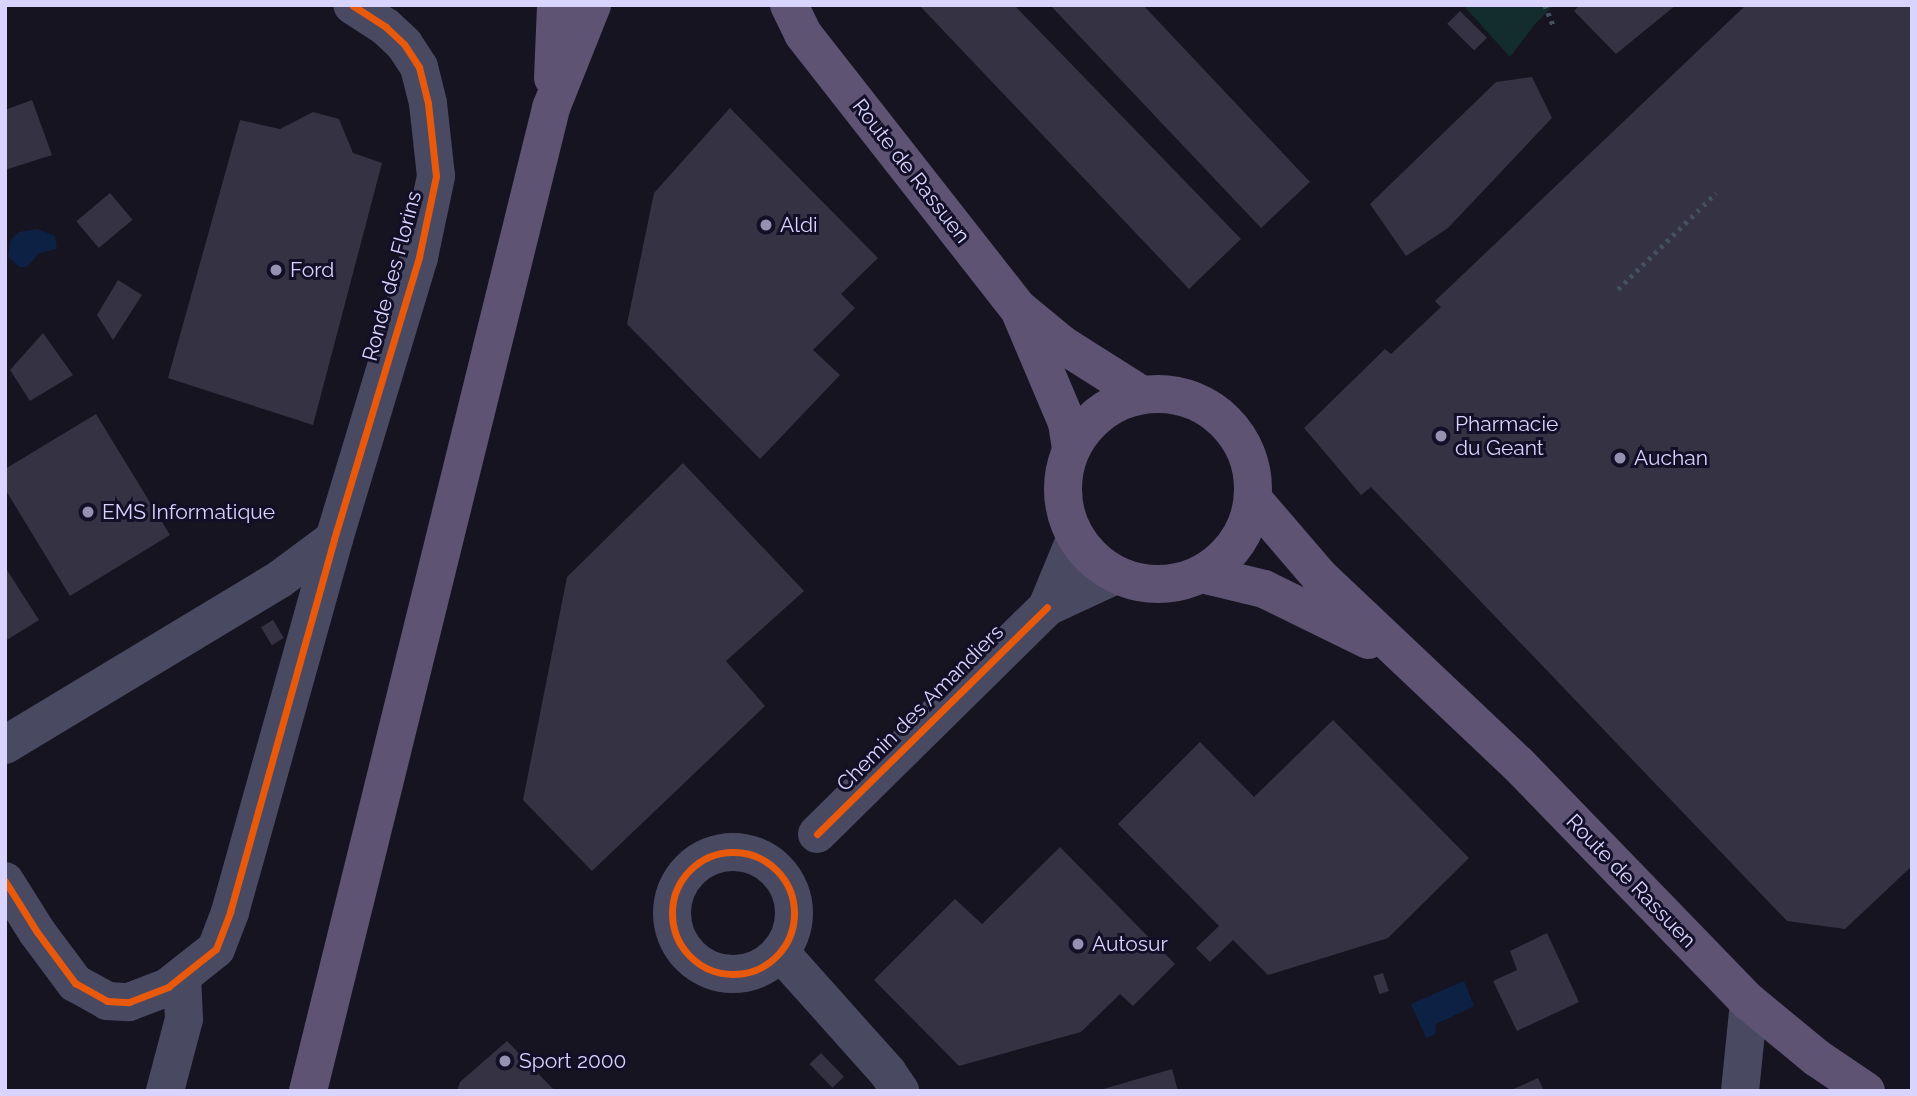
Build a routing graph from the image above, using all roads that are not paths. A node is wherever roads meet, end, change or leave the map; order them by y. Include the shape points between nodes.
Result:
1 (352, 5) edge
2 (555, 5) edge
3 (592, 5) edge
4 (765, 5) edge
5 (796, 19) edge
6 (551, 108) junction
7 (1019, 309) junction
8 (1142, 395) junction
9 (1071, 449) junction
10 (1253, 499) junction
11 (1076, 537) junction
12 (334, 539) junction
13 (1202, 574) junction
14 (1116, 575) junction
15 (1047, 607) junction
16 (1407, 660) junction
17 (5, 745) edge
18 (817, 834) junction
19 (759, 859) junction
20 (5, 881) edge
21 (788, 886) junction
22 (780, 952) junction
23 (181, 976) junction
24 (1749, 1002) junction
25 (165, 1091) edge
26 (308, 1091) edge
27 (900, 1091) edge
28 (1740, 1091) edge
29 (1866, 1091) edge

1 - 12 street, Ronde des Florins via 395,35 419,67 436,176 419,257
2 - 6 main road
3 - 6 main road
4 - 5 main road, Route de Rassuen
5 - 7 main road, Route de Rassuen
6 - 26 main road
7 - 8 main road, Route de Rassuen via 1063,345
7 - 9 main road, Route de Rassuen via 1067,423
8 - 9 main road via 1126,398 1098,414
8 - 10 main road via 1192,399 1221,417 1246,452
9 - 11 main road via 1063,498
10 - 13 main road via 1238,541
10 - 16 main road, Route de Rassuen via 1319,576
11 - 14 main road via 1094,559
11 - 15 street, Chemin des Amandiers
12 - 17 street via 280,579
12 - 23 street, Ronde des Florins via 230,912 216,949
13 - 14 main road via 1158,584
13 - 16 main road, Route de Rassuen via 1264,589
14 - 15 street, Chemin des Amandiers
15 - 18 street, Chemin des Amandiers
16 - 24 main road, Route de Rassuen via 1518,764
18 - 19 street, Chemin des Amandiers
18 - 21 street, Chemin des Amandiers
19 - 21 street via 776,870
19 - 22 street via 731,852 699,862 677,890 673,925 690,956 721,973 757,969
20 - 23 street, Ronde des Florins via 75,983 107,1002 129,1002 168,987
21 - 22 street via 793,925
22 - 27 street
23 - 25 street via 184,1019
24 - 28 street
24 - 29 main road, Route de Rassuen via 1816,1058

